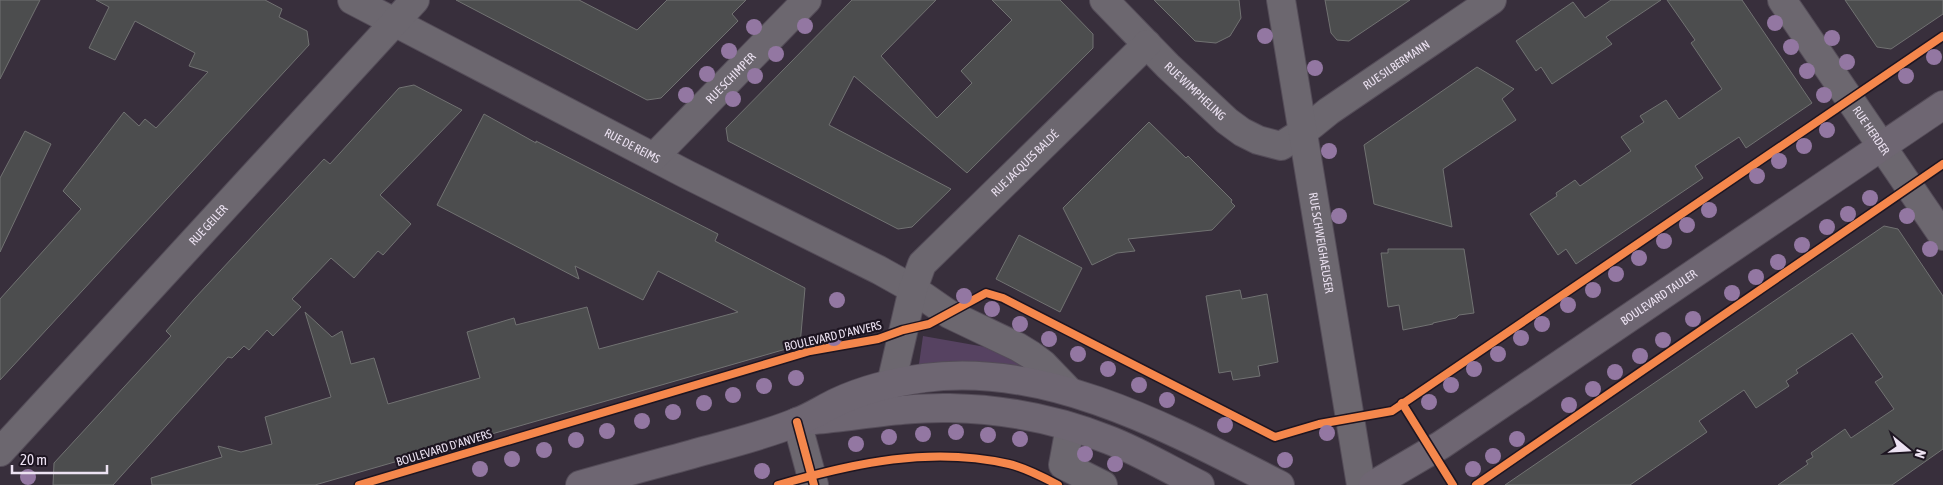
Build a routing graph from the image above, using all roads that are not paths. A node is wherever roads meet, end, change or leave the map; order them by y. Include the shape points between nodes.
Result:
1 (352, 0) edge
2 (415, 0) edge
3 (808, 0) edge
4 (1104, 0) edge
5 (1281, 0) edge
6 (1492, 0) edge
7 (1782, 0) edge
8 (395, 22) junction
9 (1147, 44) junction
10 (1943, 105) edge
11 (1303, 132) junction
12 (1882, 147) junction
13 (654, 157) junction
14 (1943, 236) edge
15 (913, 289) junction
16 (891, 384) junction
17 (1069, 391) junction
18 (797, 422) junction
19 (1070, 427) junction
20 (0, 452) edge
21 (580, 485) edge
22 (814, 485) edge
23 (1103, 485) edge
24 (1200, 485) edge
25 (1280, 485) edge
26 (1361, 485) edge
27 (1373, 485) edge

1 - 8 street, RUE DE REIMS
2 - 8 street, RUE GEILER
3 - 13 street, RUE SCHIMPER
4 - 9 street, RUE WIMPHELING
5 - 11 street, RUE SCHWEIGHAEUSER
6 - 11 street, RUE SILBERMANN
7 - 12 street, RUE HERDER
8 - 13 street, RUE DE REIMS
8 - 20 street, RUE GEILER
9 - 11 street, RUE WIMPHELING via 1242,132 1281,146
9 - 15 street, RUE JACQUES BALDÉ via 922,264
10 - 12 main road, BOULEVARD TAULER
11 - 26 street, RUE SCHWEIGHAEUSER
12 - 14 street, RUE HERDER
12 - 27 main road, BOULEVARD TAULER via 1441,445
13 - 15 street, RUE DE REIMS
15 - 16 street
15 - 17 street via 949,314 1031,355
16 - 17 main road via 958,376 1026,382
16 - 18 main road via 854,394
17 - 25 main road via 1132,414
18 - 19 main road via 950,408 1031,417
18 - 21 main road
18 - 22 street
19 - 23 street via 1063,465
19 - 24 main road via 1110,440

